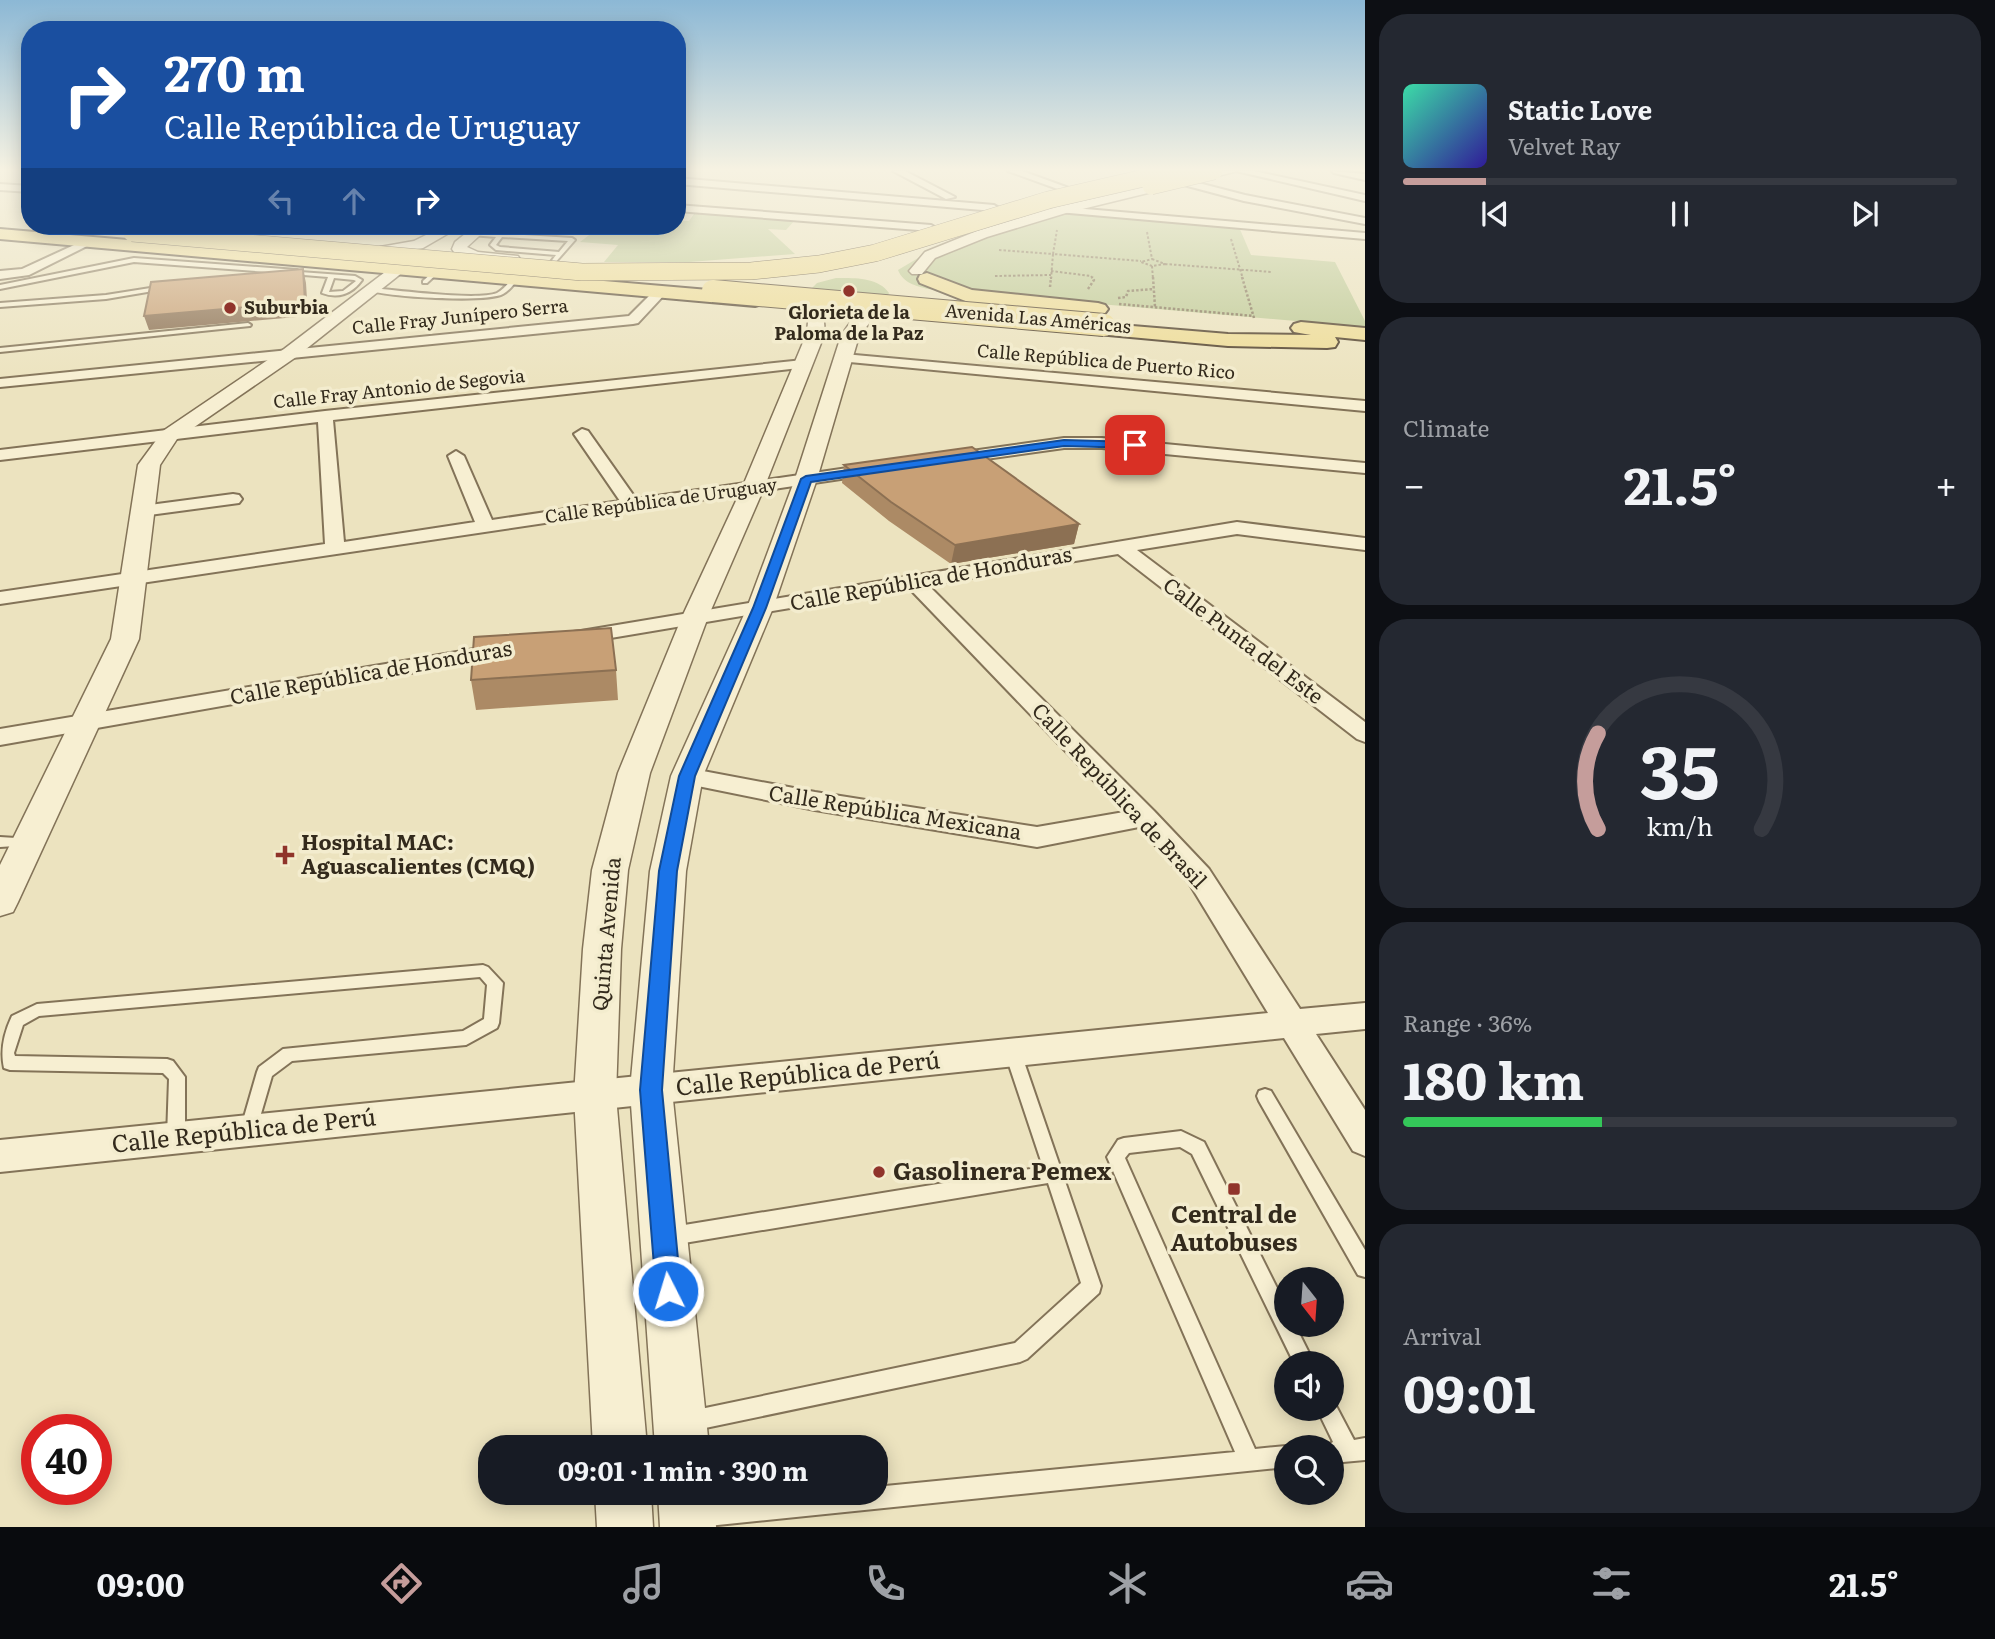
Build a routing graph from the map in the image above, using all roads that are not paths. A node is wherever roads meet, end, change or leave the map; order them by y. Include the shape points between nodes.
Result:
1 (76, 242) edge
2 (145, 242) edge
3 (171, 242) edge
4 (225, 242) edge
5 (286, 242) edge
6 (424, 242) edge
7 (463, 242) edge
8 (495, 242) edge
9 (570, 242) edge
10 (883, 242) edge
11 (917, 242) edge
12 (946, 242) edge
13 (958, 242) edge
14 (380, 251) junction
15 (816, 257) junction
16 (554, 260) junction
17 (791, 261) junction
18 (686, 266) junction
19 (310, 267) junction
20 (398, 269) junction
21 (0, 275) edge
22 (922, 275) junction
23 (332, 276) junction
24 (270, 279) edge
25 (515, 279) junction
26 (586, 280) junction
27 (425, 284) junction
28 (0, 287) edge
29 (166, 288) edge
30 (371, 290) junction
31 (661, 291) junction
32 (0, 305) edge
33 (838, 323) junction
34 (247, 325) edge
35 (1365, 334) edge
36 (1327, 342) junction
37 (0, 343) edge
38 (61, 344) junction
39 (1365, 348) edge
40 (0, 350) edge
41 (290, 353) junction
42 (803, 364) junction
43 (0, 383) edge
44 (1365, 406) edge
45 (325, 416) junction
46 (582, 434) dead end
47 (170, 435) junction
48 (0, 455) edge
49 (456, 456) dead end
50 (929, 462) edge
51 (888, 468) edge
52 (1365, 468) edge
53 (806, 479) junction
54 (752, 488) junction
55 (233, 499) dead end
56 (631, 505) junction
57 (142, 511) junction
58 (486, 526) junction
59 (1365, 544) edge
60 (335, 547) junction
61 (1121, 547) junction
62 (134, 578) junction
63 (913, 581) junction
64 (0, 598) edge
65 (760, 608) junction
66 (695, 617) junction
67 (560, 641) edge
68 (519, 648) edge
69 (87, 722) junction
70 (1365, 734) edge
71 (0, 737) edge
72 (687, 776) junction
73 (1145, 817) junction
74 (14, 842) edge
75 (0, 902) edge
76 (1365, 1016) edge
77 (1292, 1023) junction
78 (1013, 1053) junction
79 (651, 1090) junction
80 (595, 1096) junction
81 (1265, 1096) dead end
82 (248, 1131) junction
83 (176, 1138) junction
84 (1365, 1140) edge
85 (0, 1156) edge
86 (1055, 1174) junction
87 (664, 1238) junction
88 (1365, 1268) edge
89 (1298, 1351) edge
90 (1333, 1421) edge
91 (619, 1435) edge
92 (681, 1435) edge
93 (1348, 1451) edge
94 (1274, 1458) edge
95 (1249, 1460) junction
96 (624, 1505) edge
97 (687, 1512) edge
98 (625, 1527) edge

1 - 21 street via 25,272
2 - 19 main road
3 - 26 main road
4 - 11 main road, bridge via 582,272 717,272 808,264
5 - 14 main road, Avenida Las Américas
6 - 14 street
7 - 16 street via 459,249 464,253
8 - 16 lane via 498,249
9 - 16 lane
10 - 15 street
12 - 26 main road, bridge via 860,263 775,274
13 - 22 street via 930,255
14 - 16 main road, Avenida Las Américas
15 - 17 main road, Avenida Las Américas
15 - 22 main road, Avenida Las Américas via 882,260
16 - 18 main road, Avenida Las Américas via 628,267
17 - 18 main road, Avenida Las Américas
17 - 33 main road via 769,269 761,281 770,293
18 - 31 main road via 714,274 718,281 705,288
19 - 20 main road
19 - 23 lane
19 - 24 lane via 295,277
19 - 28 lane via 134,260
20 - 27 main road
20 - 30 street
22 - 33 main road via 930,286 919,300
22 - 35 main road, Avenida Las Américas via 968,296
23 - 23 lane via 355,278 359,280 344,293 325,292
25 - 27 main road
25 - 27 lane via 500,294 487,296
25 - 31 main road
26 - 36 main road, Avenida Las Américas, bridge
27 - 30 lane
29 - 32 lane
30 - 41 street
31 - 33 main road
31 - 41 street, Calle Fray Junípero Serra via 633,320
33 - 36 main road
33 - 42 street, Quinta Avenida
33 - 44 street, Calle República de Puerto Rico
33 - 53 street
34 - 38 lane
36 - 39 main road, Avenida Las Américas
37 - 38 lane
38 - 40 lane
41 - 43 street, Calle Fray Junípero Serra
41 - 47 street
42 - 45 street, Calle Fray Antonio de Segovia
42 - 54 street, Quinta Avenida
45 - 47 street, Calle Fray Antonio de Segovia
45 - 60 street
46 - 56 street
47 - 48 street, Calle Fray Antonio de Segovia
47 - 57 street via 149,465
49 - 58 street
50 - 52 street via 1064,443 1102,443
51 - 53 street, Calle República de Uruguay
53 - 54 street, Calle República de Uruguay
53 - 65 street
54 - 56 street, Calle República de Uruguay
54 - 66 street, Quinta Avenida
55 - 57 street
56 - 58 street, Calle República de Uruguay
57 - 62 street
58 - 60 street, Calle República de Uruguay
59 - 61 street, Calle República de Honduras via 1237,528
60 - 62 street, Calle República de Uruguay
61 - 63 street, Calle República de Honduras
61 - 70 street, Calle Punta del Este
62 - 64 street, Calle República de Uruguay
62 - 69 street via 125,639
63 - 65 street, Calle República de Honduras
63 - 73 street, Calle República de Brasil
65 - 66 street, Calle República de Honduras
65 - 72 street
66 - 67 street, Calle República de Honduras
66 - 80 street, Quinta Avenida via 634,773 610,870
68 - 69 street, Calle República de Honduras
69 - 71 street, Calle República de Honduras
69 - 74 street
72 - 73 street, Calle República Mexicana via 1037,837
72 - 79 street via 668,871
73 - 77 street, Calle República de Brasil via 1199,876
74 - 75 street
76 - 77 street, Calle República de Perú
77 - 78 street, Calle República de Perú
77 - 84 street, Calle República de Brasil
78 - 79 street, Calle República de Perú
78 - 86 lane
79 - 80 street, Calle República de Perú
79 - 87 street
80 - 82 street, Calle República de Perú
80 - 91 street, Quinta Avenida
81 - 88 lane
82 - 83 street, Calle República de Perú
82 - 83 lane via 265,1072 289,1054 466,1038 491,1023 495,983 484,971 470,972 37,1010 17,1021 5,1053 10,1063 167,1066 177,1077
83 - 85 street, Calle República de Perú
86 - 87 lane
86 - 92 lane via 1092,1286 1020,1352
87 - 92 street
89 - 95 lane via 1198,1148 1181,1139 1124,1146 1116,1157
90 - 93 lane
94 - 95 lane
95 - 97 lane
96 - 98 street

